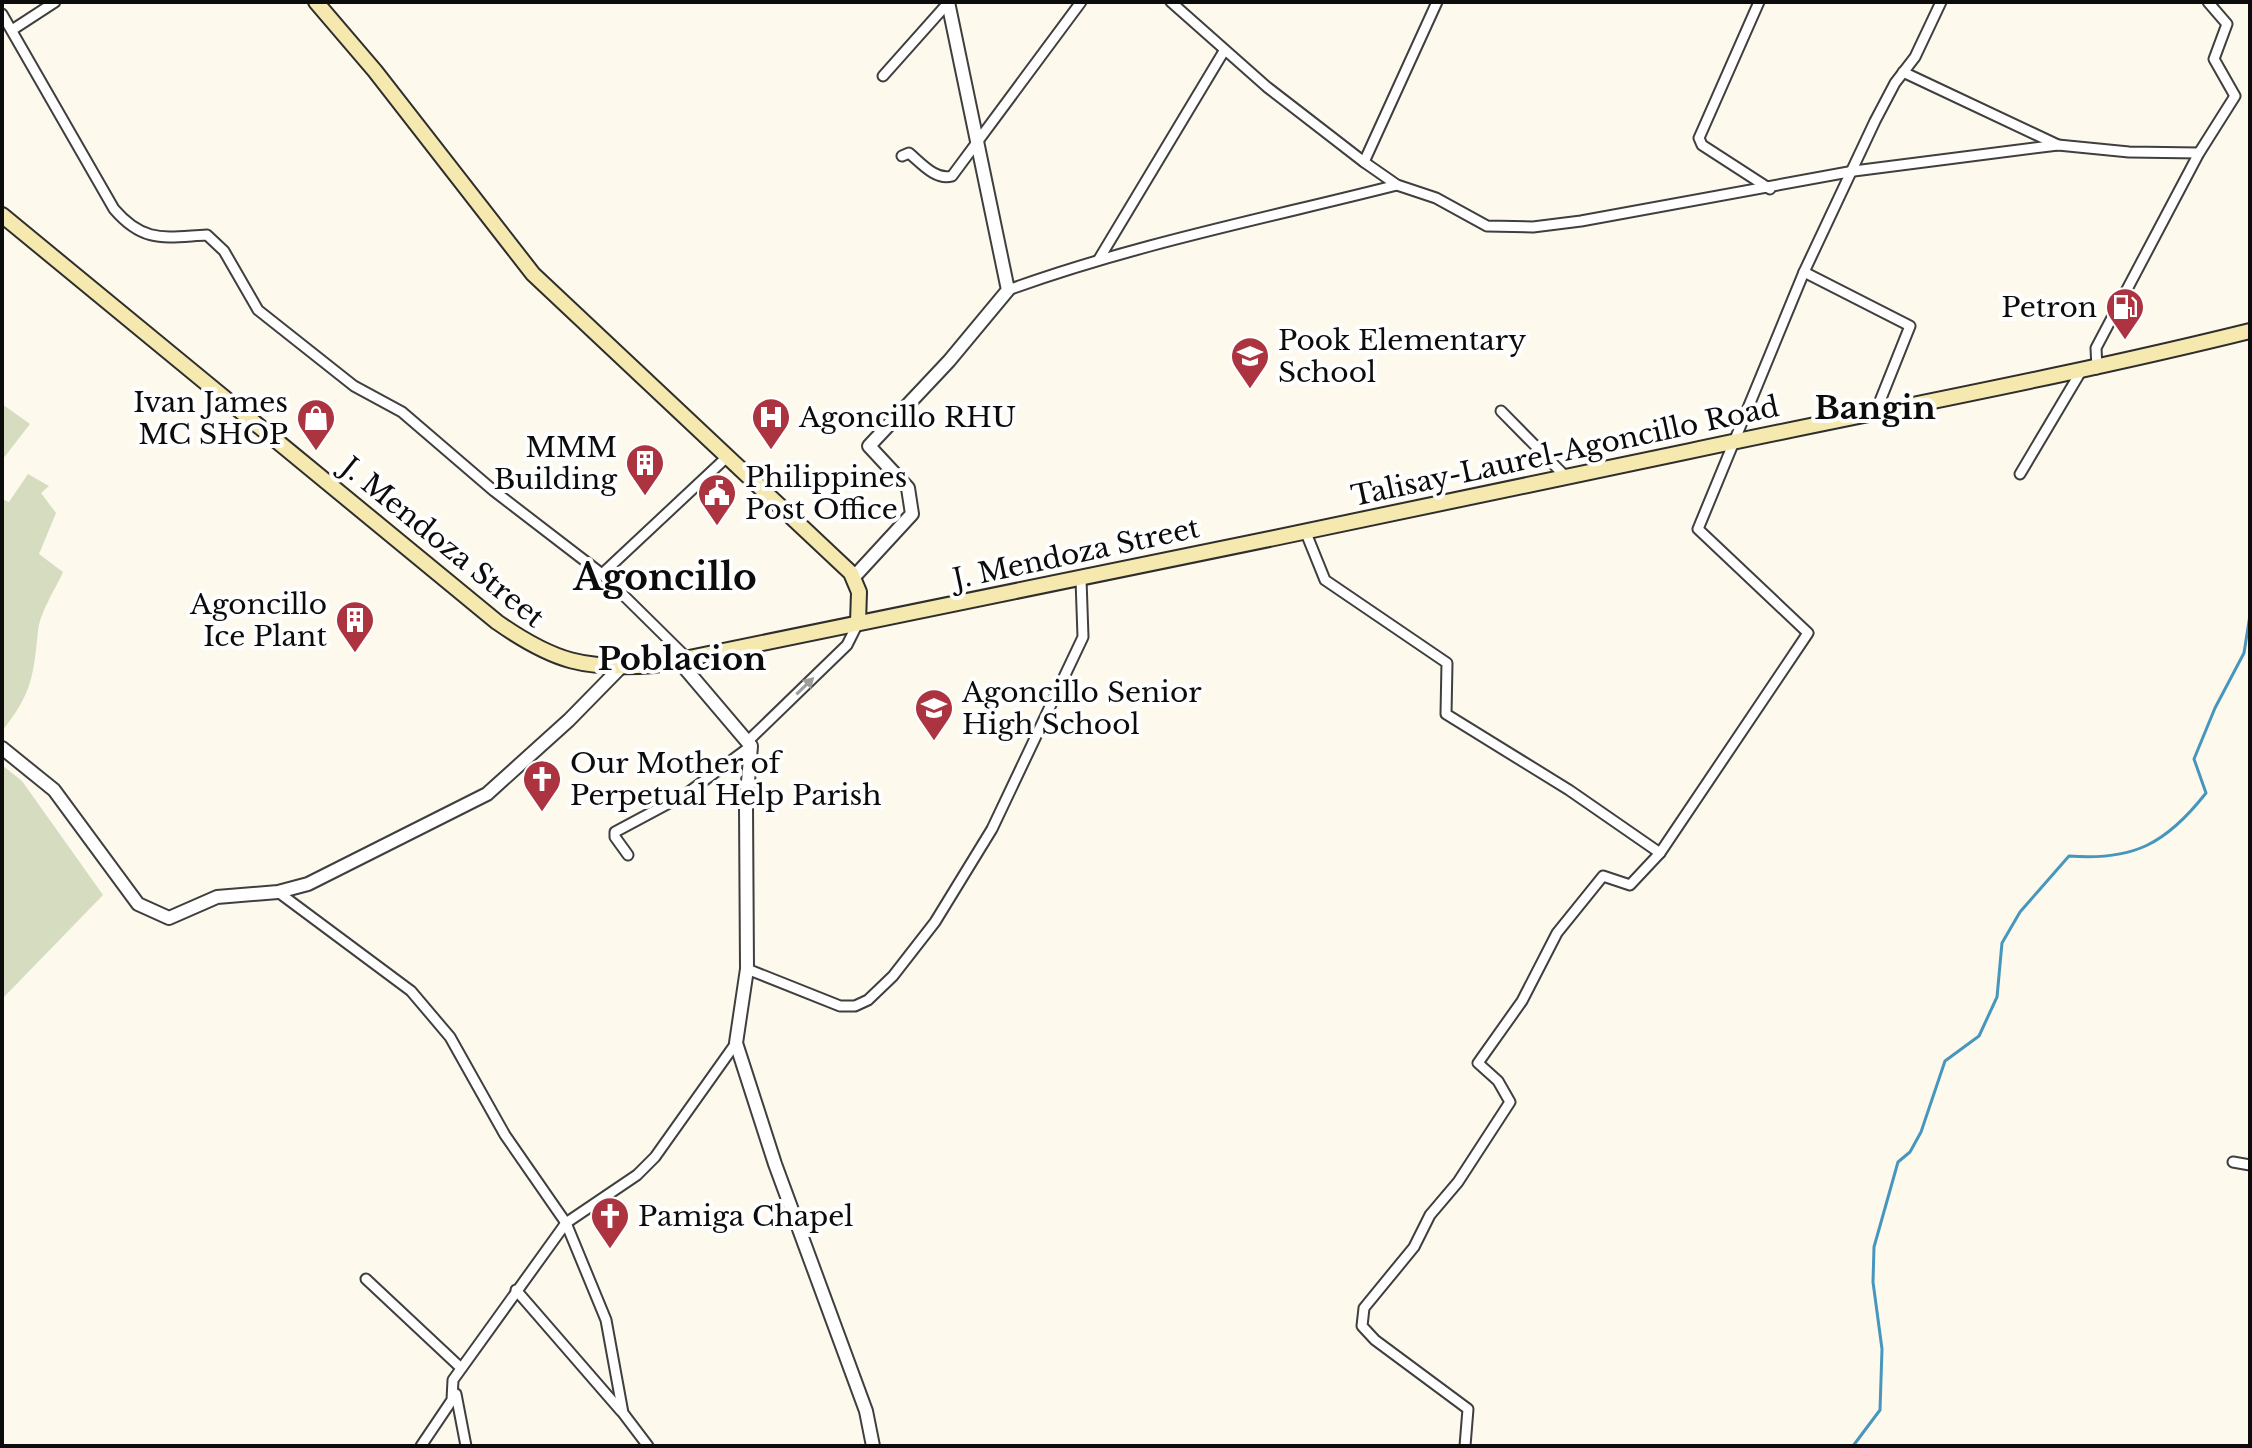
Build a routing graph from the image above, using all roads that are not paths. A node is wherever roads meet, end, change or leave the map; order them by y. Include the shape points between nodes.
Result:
1 (55, 2) edge
2 (316, 2) edge
3 (948, 2) edge
4 (1081, 2) edge
5 (1171, 2) edge
6 (1437, 2) edge
7 (1759, 2) edge
8 (1941, 2) edge
9 (2208, 2) edge
10 (2, 14) edge
11 (12, 30) junction
12 (1224, 51) junction
13 (1903, 72) junction
14 (883, 76) dead end
15 (976, 140) junction
16 (2058, 145) junction
17 (2199, 153) junction
18 (902, 156) dead end
19 (1364, 162) junction
20 (1854, 171) junction
21 (1397, 185) junction
22 (1770, 189) junction
23 (2, 215) edge
24 (1099, 259) junction
25 (1804, 272) junction
26 (1008, 290) junction
27 (2250, 331) edge
28 (2097, 369) junction
29 (2080, 373) junction
30 (1501, 411) dead end
31 (1876, 411) junction
32 (1737, 441) junction
33 (728, 456) junction
34 (2020, 474) dead end
35 (1566, 477) junction
36 (1306, 533) junction
37 (1219, 550) joint
38 (602, 574) junction
39 (854, 577) junction
40 (1081, 579) junction
41 (858, 623) junction
42 (683, 659) junction
43 (620, 668) junction
44 (750, 743) junction
45 (2, 748) edge
46 (1660, 853) junction
47 (628, 855) dead end
48 (278, 892) junction
49 (747, 969) junction
50 (736, 1043) junction
51 (2233, 1162) dead end
52 (2250, 1165) edge
53 (566, 1223) junction
54 (366, 1279) dead end
55 (516, 1290) junction
56 (461, 1368) junction
57 (453, 1380) junction
58 (623, 1413) junction
59 (421, 1446) edge
60 (466, 1446) edge
61 (648, 1446) edge
62 (873, 1446) edge
63 (1465, 1446) edge

1 - 11 street
2 - 33 main road via 533,274
3 - 14 street
3 - 15 street
4 - 15 street
5 - 12 street
6 - 19 street
7 - 22 street via 1699,138 1707,149
8 - 13 street
9 - 17 street via 2227,24 2214,59 2235,96
10 - 11 street
11 - 38 street via 114,209 130,228 151,237 207,235 224,251 258,310 354,386 402,412
12 - 19 street
12 - 24 street
13 - 16 street
13 - 20 street
15 - 18 street via 952,176 945,178 909,153
15 - 26 street
16 - 17 street
16 - 20 street
17 - 28 street via 2096,348
19 - 21 street
20 - 22 street
20 - 25 street
21 - 22 street via 1436,198 1487,226 1533,227
21 - 24 street
23 - 43 main road, J. Mendoza Street via 497,622 536,649 571,662
24 - 26 street
25 - 31 street via 1910,326
25 - 32 street
26 - 39 street via 869,446 908,488 912,514
27 - 28 main road, Talisay-Laurel-Agoncillo Road
28 - 29 main road, Talisay-Laurel-Agoncillo Road
29 - 31 main road, Talisay-Laurel-Agoncillo Road
29 - 34 street
30 - 35 street
31 - 32 main road, Talisay-Laurel-Agoncillo Road
32 - 35 main road, Talisay-Laurel-Agoncillo Road
32 - 46 street via 1698,529 1808,633
33 - 38 street
33 - 39 main road
35 - 36 main road, Talisay-Laurel-Agoncillo Road
36 - 37 main road, Talisay-Laurel-Agoncillo Road
36 - 46 street via 1325,580 1447,663 1446,714
37 - 40 main road, J. Mendoza Street
38 - 42 street
39 - 41 main road
40 - 41 main road, J. Mendoza Street
40 - 49 street via 1083,637 1064,681 992,829 935,922 893,976 868,1000 840,1006
41 - 42 main road, J. Mendoza Street
44 -> 41 street via 847,645
42 - 43 main road, J. Mendoza Street
42 - 44 street
43 - 48 street via 487,794 382,850
44 - 47 street via 686,794 615,832
44 - 49 street
45 - 48 street via 54,790 138,904 157,914 169,918 217,897
46 - 63 street via 1630,885 1603,876 1557,933 1522,1001 1478,1063 1498,1081 1510,1102 1430,1215 1414,1247 1364,1308 1362,1326 1375,1340 1468,1409
48 - 53 street via 411,991 450,1037 505,1135
49 - 50 street
50 - 53 street via 655,1157
50 - 62 street via 866,1411
51 - 52 street
53 - 55 street
53 - 58 street via 606,1320
54 - 56 street
55 - 56 street
55 - 58 street
56 - 57 street
57 - 59 street via 452,1400
57 - 60 street
58 - 61 street

